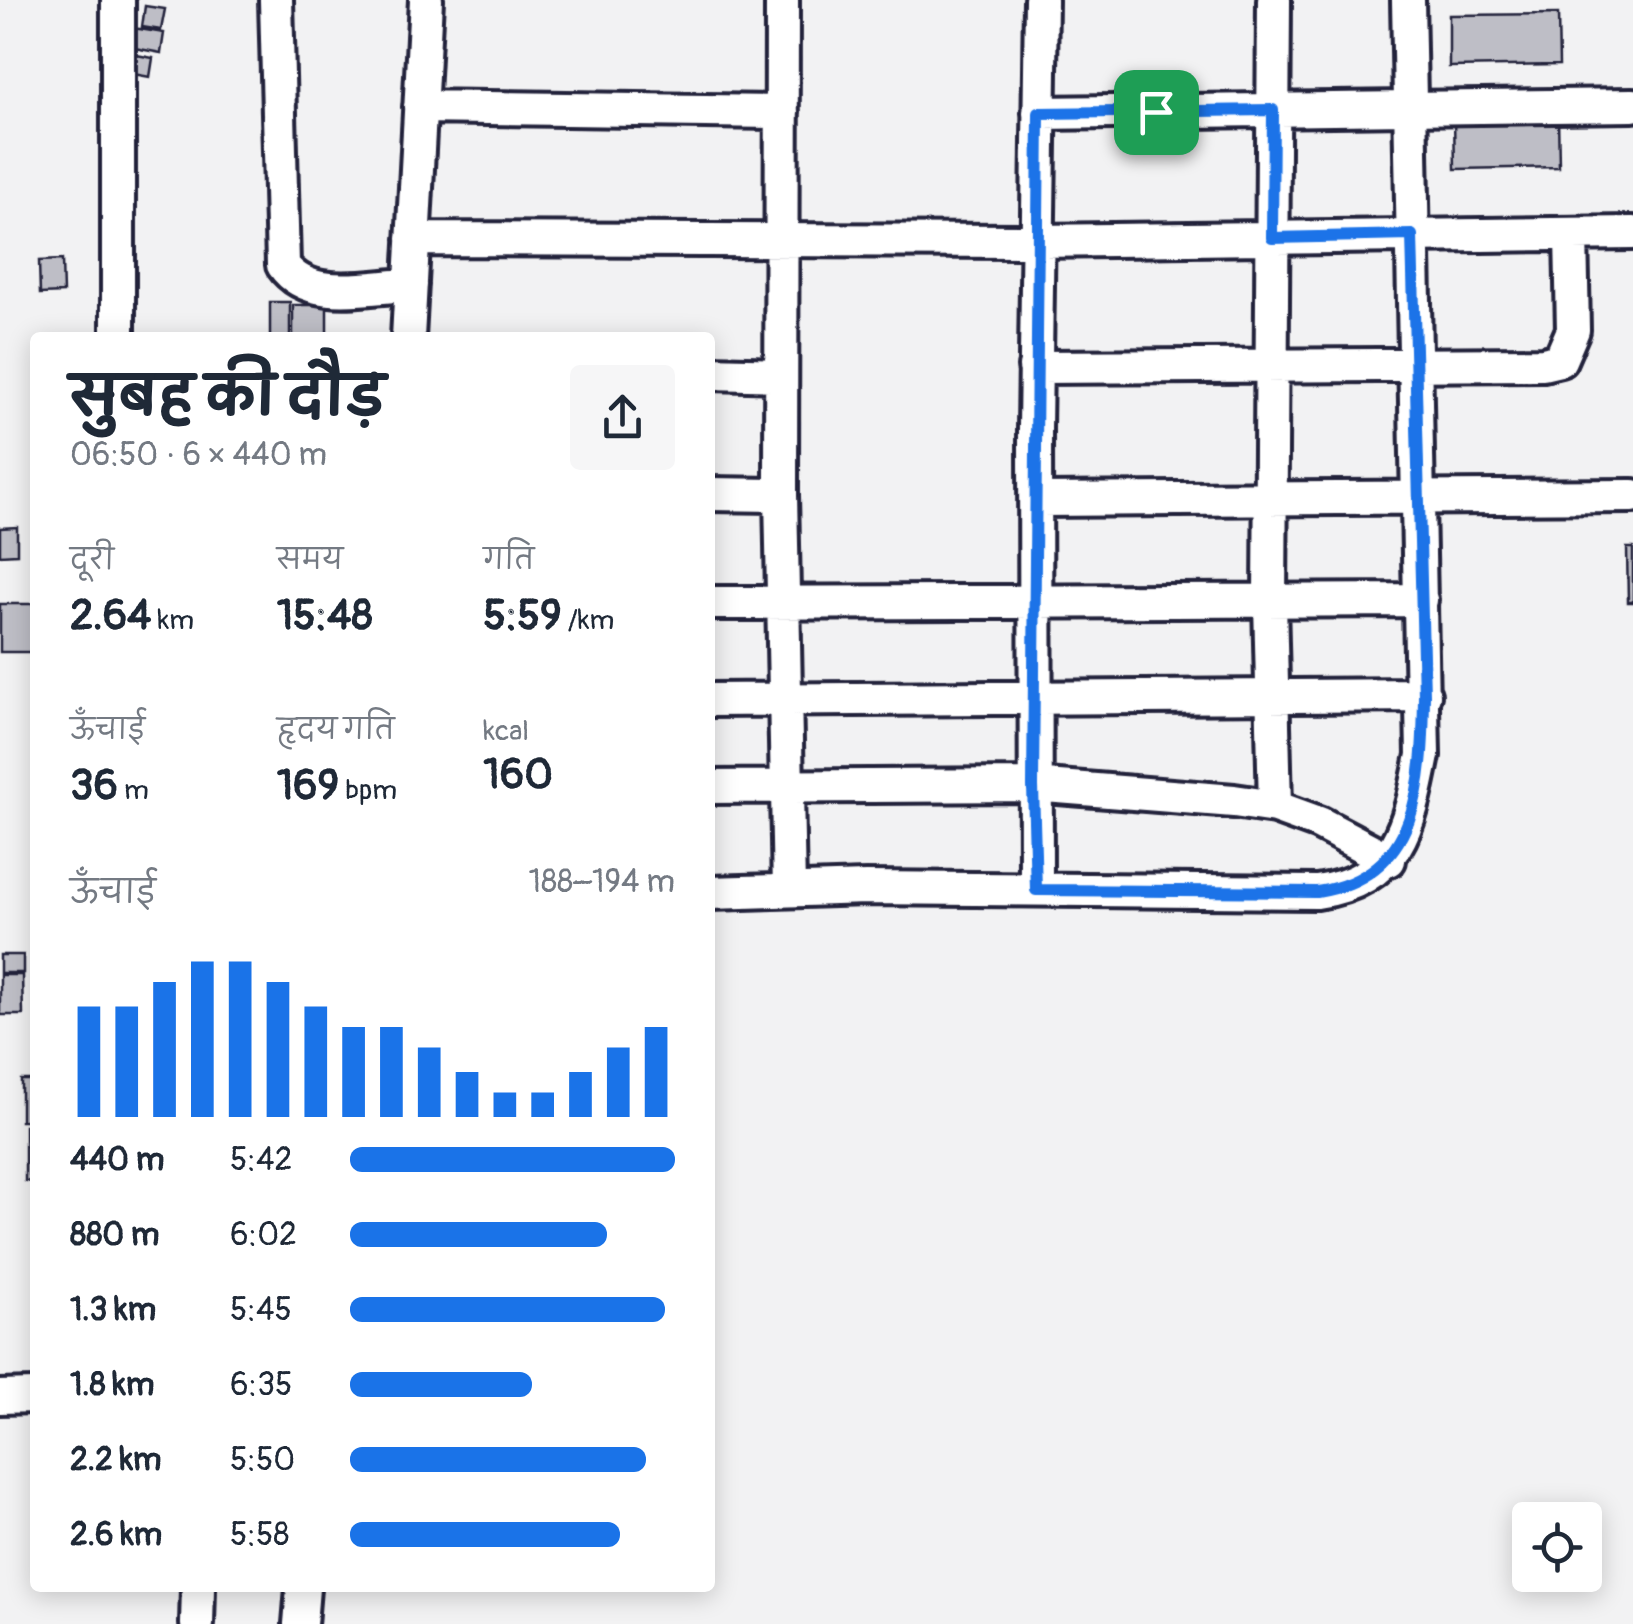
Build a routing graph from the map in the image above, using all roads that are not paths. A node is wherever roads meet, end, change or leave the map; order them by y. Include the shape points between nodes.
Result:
1 (118, 0) edge
2 (276, 0) edge
3 (426, 0) edge
4 (782, 0) edge
5 (1041, 0) edge
6 (1274, 0) edge
7 (1408, 0) edge
8 (1633, 106) edge
9 (420, 107) junction
10 (1410, 109) junction
11 (1273, 110) junction
12 (782, 112) junction
13 (1039, 113) junction
14 (1633, 233) edge
15 (1571, 234) junction
16 (1412, 235) junction
17 (1272, 238) junction
18 (413, 239) junction
19 (782, 241) junction
20 (1038, 241) junction
21 (411, 285) junction
22 (118, 332) edge
23 (408, 332) edge
24 (1415, 363) junction
25 (1272, 366) junction
26 (1036, 367) junction
27 (715, 374) edge
28 (781, 375) junction
29 (715, 494) edge
30 (780, 494) junction
31 (1416, 496) junction
32 (1633, 496) edge
33 (1272, 498) junction
34 (1037, 500) junction
35 (1422, 600) junction
36 (782, 602) junction
37 (1036, 602) junction
38 (1270, 602) junction
39 (715, 603) edge
40 (1424, 695) junction
41 (1036, 696) junction
42 (1270, 696) junction
43 (715, 700) edge
44 (784, 700) junction
45 (1033, 786) junction
46 (715, 787) edge
47 (786, 789) junction
48 (1275, 807) junction
49 (1390, 860) junction
50 (789, 890) junction
51 (1036, 890) junction
52 (715, 893) edge
53 (30, 1396) edge
54 (0, 1397) edge
55 (198, 1592) edge
56 (303, 1592) edge
57 (196, 1624) edge
58 (300, 1624) edge

1 - 22 street
2 - 21 street via 283,265 302,285 318,288
3 - 9 street
4 - 12 street
5 - 13 street
6 - 11 street
7 - 10 street
8 - 10 street
9 - 12 street
9 - 18 street
10 - 11 street
10 - 16 street
11 - 13 street
11 - 17 street
12 - 19 street
13 - 20 street
14 - 15 street
15 - 16 street
15 - 24 street via 1572,330 1560,360
16 - 17 street
16 - 24 street
17 - 20 street
17 - 25 street
18 - 19 street
18 - 21 street
19 - 20 street
19 - 28 street
20 - 26 street
21 - 23 street
24 - 25 street
24 - 31 street
25 - 26 street
25 - 33 street
26 - 34 street
27 - 28 street
28 - 30 street
29 - 30 street
30 - 36 street
31 - 32 street
31 - 33 street
31 - 35 street
33 - 34 street
33 - 38 street
34 - 37 street
35 - 38 street
35 - 40 street
36 - 37 street
36 - 39 street
36 - 44 street
37 - 38 street
37 - 41 street
38 - 42 street
40 - 42 street
40 - 49 street via 1415,796
41 - 42 street
41 - 44 street
41 - 45 street
42 - 48 street
43 - 44 street
44 - 47 street
45 - 47 street
45 - 48 street
45 - 51 street
46 - 47 street
47 - 50 street
48 - 49 street
49 - 51 street via 1354,883 1317,892
50 - 51 street
50 - 52 street
53 - 54 street
55 - 57 street
56 - 58 street

